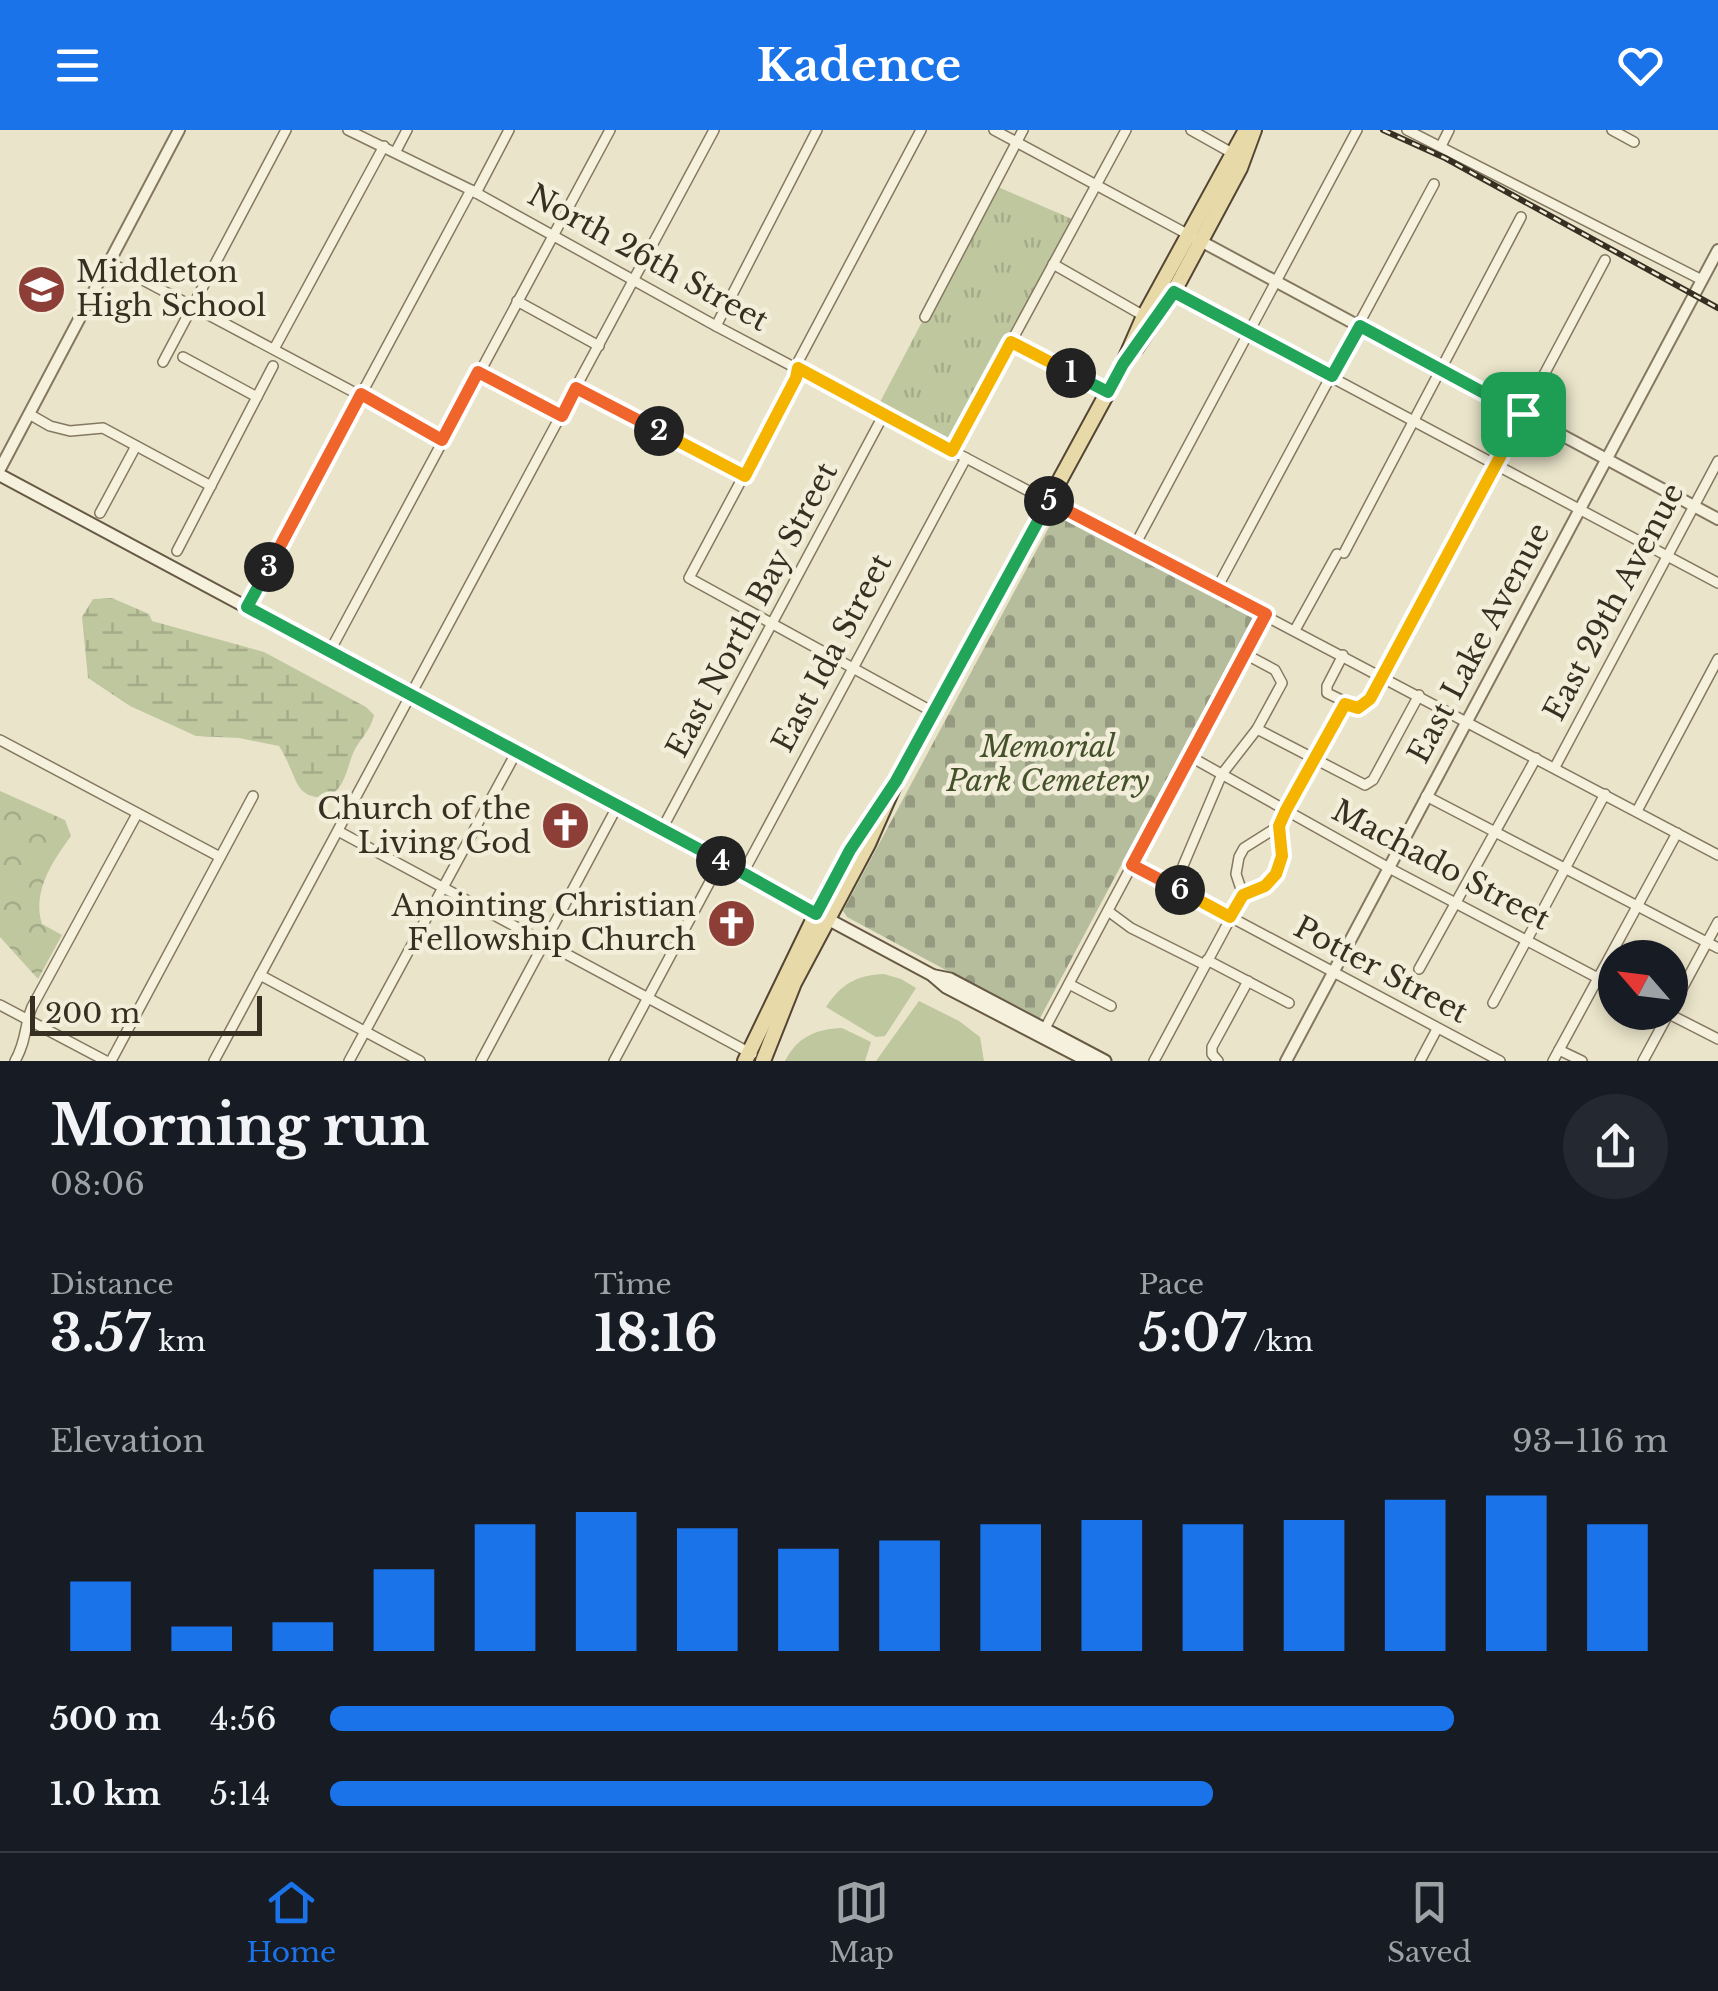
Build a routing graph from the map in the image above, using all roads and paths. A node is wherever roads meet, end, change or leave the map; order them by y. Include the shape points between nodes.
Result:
1 (179, 130) edge
2 (286, 130) edge
3 (348, 130) edge
4 (407, 130) edge
5 (509, 130) edge
6 (610, 130) edge
7 (714, 130) edge
8 (817, 130) edge
9 (921, 130) edge
10 (994, 130) edge
11 (1022, 130) edge
12 (1126, 130) edge
13 (1191, 130) edge
14 (1250, 130) edge
15 (1357, 130) edge
16 (1407, 130) edge
17 (1449, 130) edge
18 (1612, 130) edge
19 (1016, 142) junction
20 (1634, 142) dead end
21 (384, 146) junction
22 (1440, 146) junction
23 (396, 152) junction
24 (1232, 152) junction
25 (1096, 184) junction
26 (1434, 184) dead end
27 (473, 191) junction
28 (1521, 217) dead end
29 (553, 234) junction
30 (1195, 238) junction
31 (1718, 250) edge
32 (1605, 260) dead end
33 (109, 262) junction
34 (1053, 264) junction
35 (634, 278) junction
36 (1702, 280) junction
37 (1276, 282) junction
38 (1174, 292) junction
39 (517, 301) junction
40 (192, 306) junction
41 (925, 316) dead end
42 (1144, 316) junction
43 (716, 326) junction
44 (1360, 326) junction
45 (1249, 332) junction
46 (1011, 342) junction
47 (598, 346) junction
48 (274, 349) junction
49 (184, 357) dead end
50 (163, 362) dead end
51 (1123, 364) junction
52 (273, 366) dead end
53 (798, 368) junction
54 (1440, 369) junction
55 (478, 372) junction
56 (1332, 376) junction
57 (576, 388) junction
58 (1108, 392) junction
59 (361, 394) junction
60 (257, 397) junction
61 (28, 414) junction
62 (884, 414) junction
63 (1523, 414) junction
64 (562, 416) junction
65 (1415, 419) junction
66 (442, 440) junction
67 (136, 446) junction
68 (952, 451) junction
69 (966, 458) junction
70 (1606, 458) junction
71 (1718, 461) edge
72 (1496, 464) junction
73 (0, 472) edge
74 (745, 476) junction
75 (211, 486) junction
76 (1049, 501) junction
77 (1694, 506) junction
78 (1579, 508) junction
79 (100, 513) dead end
80 (1718, 518) edge
81 (1135, 545) junction
82 (178, 552) dead end
83 (1667, 556) junction
84 (1718, 583) edge
85 (1217, 588) junction
86 (247, 607) junction
87 (1266, 614) junction
88 (773, 624) junction
89 (1295, 630) junction
90 (330, 652) junction
91 (1245, 654) junction
92 (1343, 655) junction
93 (1718, 660) edge
94 (853, 668) junction
95 (1383, 676) junction
96 (413, 695) junction
97 (1419, 695) junction
98 (1345, 704) junction
99 (933, 712) junction
100 (1466, 720) junction
101 (1257, 729) junction
102 (0, 740) edge
103 (517, 751) junction
104 (1191, 757) junction
105 (1536, 758) junction
106 (1314, 759) junction
107 (1555, 767) junction
108 (1222, 774) junction
109 (1605, 794) junction
110 (253, 796) dead end
111 (1426, 796) junction
112 (618, 806) junction
113 (1286, 810) junction
114 (1637, 811) junction
115 (137, 814) junction
116 (1279, 826) junction
117 (662, 829) junction
118 (338, 831) junction
119 (1496, 832) junction
120 (1677, 834) junction
121 (1718, 854) edge
122 (220, 857) junction
123 (721, 861) junction
124 (1132, 865) junction
125 (1564, 867) junction
126 (1389, 868) junction
127 (744, 872) junction
128 (1174, 886) junction
129 (442, 888) junction
130 (1243, 895) junction
131 (1454, 903) junction
132 (1637, 908) junction
133 (1108, 911) junction
134 (822, 917) junction
135 (1230, 917) junction
136 (1718, 922) edge
137 (1526, 940) junction
138 (1619, 940) edge
139 (545, 942) junction
140 (1708, 942) junction
141 (1718, 948) edge
142 (1206, 963) junction
143 (1420, 968) dead end
144 (1332, 973) junction
145 (260, 975) junction
146 (1598, 978) joint
147 (1688, 978) edge
148 (1248, 982) junction
149 (1069, 984) junction
150 (648, 997) junction
151 (1289, 1003) dead end
152 (1493, 1003) dead end
153 (0, 1005) edge
154 (1112, 1006) dead end
155 (27, 1018) junction
156 (1688, 1023) edge
157 (1437, 1029) junction
158 (1659, 1030) edge
159 (365, 1031) junction
160 (1043, 1033) junction
161 (1718, 1039) edge
162 (1560, 1050) junction
163 (1065, 1051) edge
164 (755, 1059) edge
165 (1290, 1060) edge
166 (15, 1061) edge
167 (108, 1061) edge
168 (214, 1061) edge
169 (349, 1061) edge
170 (420, 1061) edge
171 (481, 1061) edge
172 (614, 1061) edge
173 (1088, 1061) edge
174 (1106, 1061) edge
175 (1154, 1061) edge
176 (1218, 1061) edge
177 (1420, 1061) edge
178 (1500, 1061) edge
179 (1553, 1061) edge
180 (1582, 1061) edge
181 (1643, 1061) edge

1 - 33 street
2 - 40 street
3 - 21 street, North 26th Street
4 - 23 street
5 - 27 street
6 - 29 street
7 - 35 street
8 - 43 street
9 - 53 street
10 - 19 street
11 - 19 street
12 - 25 street
13 - 24 street
14 - 24 main road
14 - 30 main road via 1240,168
15 - 37 street
16 - 22 street
17 - 22 street
18 - 20 street
19 - 25 street
19 - 41 street
21 - 23 street, North 26th Street
21 - 48 street
22 - 36 street
23 - 27 street, North 26th Street
24 - 30 main road
25 - 30 street
25 - 34 street
26 - 44 street
27 - 29 street, North 26th Street
27 - 59 street
28 - 54 street
29 - 35 street, North 26th Street
29 - 39 street
30 - 37 street
30 - 38 main road
30 - 42 main road
31 - 36 street, East Lake Avenue
32 - 63 street
33 - 40 street
33 - 61 street
34 - 42 street
34 - 46 street
35 - 43 street, North 26th Street
35 - 47 street
36 - 70 street, East Lake Avenue
37 - 44 street
37 - 45 street
38 - 45 street
38 - 51 main road
39 - 47 street
39 - 55 street
40 - 48 street
40 - 50 street
42 - 51 main road
43 - 53 street, North 26th Street
44 - 54 street
44 - 56 street
45 - 56 street
45 - 81 street
46 - 58 street
46 - 68 street
47 - 57 street
48 - 59 street
49 - 60 street
51 - 58 main road
52 - 60 street
53 - 62 street, North 26th Street
53 - 74 street
54 - 63 street
54 - 65 street
55 - 64 street
55 - 66 street
56 - 65 street
56 - 85 street
57 - 64 street
57 - 74 street
58 - 76 main road
59 - 66 street
59 - 86 street
60 - 75 street
61 - 67 street via 70,431 103,428
61 - 73 street
62 - 68 street, North 26th Street
62 - 88 street, East North Bay Street
63 - 70 street
63 - 72 street
64 - 96 street
65 - 72 street
65 - 89 street
66 - 90 street
67 - 75 street
67 - 79 street
68 - 69 street, North 26th Street
69 - 76 street, North 26th Street
69 - 94 street, East Ida Street
70 - 77 street
70 - 78 street, East Lake Avenue
71 - 77 street, East 29th Avenue
72 - 78 street
72 - 95 street
73 - 86 main road
74 - 88 street via 689,578
75 - 82 street
76 - 81 street, North 26th Street
76 - 99 main road
77 - 80 street
77 - 83 street, East 29th Avenue
78 - 83 street
78 - 100 street, East Lake Avenue
81 - 85 street, North 26th Street
83 - 84 street
83 - 107 street, East 29th Avenue
85 - 87 street, North 26th Street
86 - 90 main road
87 - 89 street, North 26th Street
87 - 91 street
88 - 94 street
88 - 117 street, East North Bay Street
89 - 92 street, North 26th Street
90 - 96 main road
91 - 101 street via 1282,678
91 - 104 street
92 - 95 street, North 26th Street
92 - 98 street via 1326,690
93 - 114 street
94 - 99 street
94 - 127 street, East Ida Street
95 - 97 street, North 26th Street
95 - 98 street via 1364,705
96 - 103 main road
96 - 118 street
97 - 100 street, North 26th Street
97 - 106 street via 1369,784
98 - 106 street
99 - 134 main road via 850,850
100 - 105 street, North 26th Street
100 - 111 street, East Lake Avenue
101 - 106 street
101 - 108 street
102 - 115 street
103 - 112 main road
103 - 129 street
104 - 108 street, Machado Street
104 - 124 street
105 - 107 street, North 26th Street
105 - 119 street, East 29th Avenue
106 - 113 street
107 - 109 street, North 26th Street
108 - 113 street, Machado Street
108 - 128 street
109 - 114 street, North 26th Street
109 - 125 street
110 - 122 street
111 - 119 street
111 - 126 street, East Lake Avenue
112 - 117 main road
112 - 139 street
113 - 116 street
113 - 126 street, Machado Street
114 - 120 street, North 26th Street
115 - 122 street
115 - 155 street
116 - 130 street via 1276,874
116 - 130 street via 1244,848 1236,874
117 - 123 main road
118 - 129 street
118 - 145 street
119 - 125 street
119 - 131 street, East 29th Avenue
120 - 121 street, North 26th Street
120 - 132 street
122 - 167 street
123 - 127 main road
123 - 150 street
124 - 128 street, Potter Street
124 - 133 street
125 - 132 street
125 - 137 street
126 - 131 street, Machado Street
126 - 144 street, East Lake Avenue
127 - 134 main road
128 - 135 street, Potter Street
129 - 139 street
129 - 159 street
130 - 135 street
131 - 137 street, Machado Street
131 - 143 street, East 29th Avenue
132 - 138 street
132 - 140 street
133 - 142 street
133 - 149 street
134 - 160 main road
134 - 164 main road
135 - 142 street
135 - 144 street, Potter Street
136 - 140 street
137 - 146 street, Machado Street
137 - 152 street
139 - 150 street
139 - 171 street
140 - 141 street
140 - 147 street
142 - 148 street
142 - 175 street
144 - 157 street, Potter Street
144 - 165 street, East Lake Avenue
145 - 159 street
145 - 168 street
146 - 162 street
148 - 151 street
148 - 176 street via 1212,1046
149 - 154 street
149 - 160 street
150 - 164 street
150 - 172 street
153 - 155 street
155 - 166 street
155 - 167 street
156 - 161 street
157 - 177 street
157 - 178 street, Potter Street
158 - 181 street
159 - 169 street
159 - 170 street
160 - 163 main road
162 - 179 street
162 - 180 street
163 - 173 main road
163 - 174 main road

